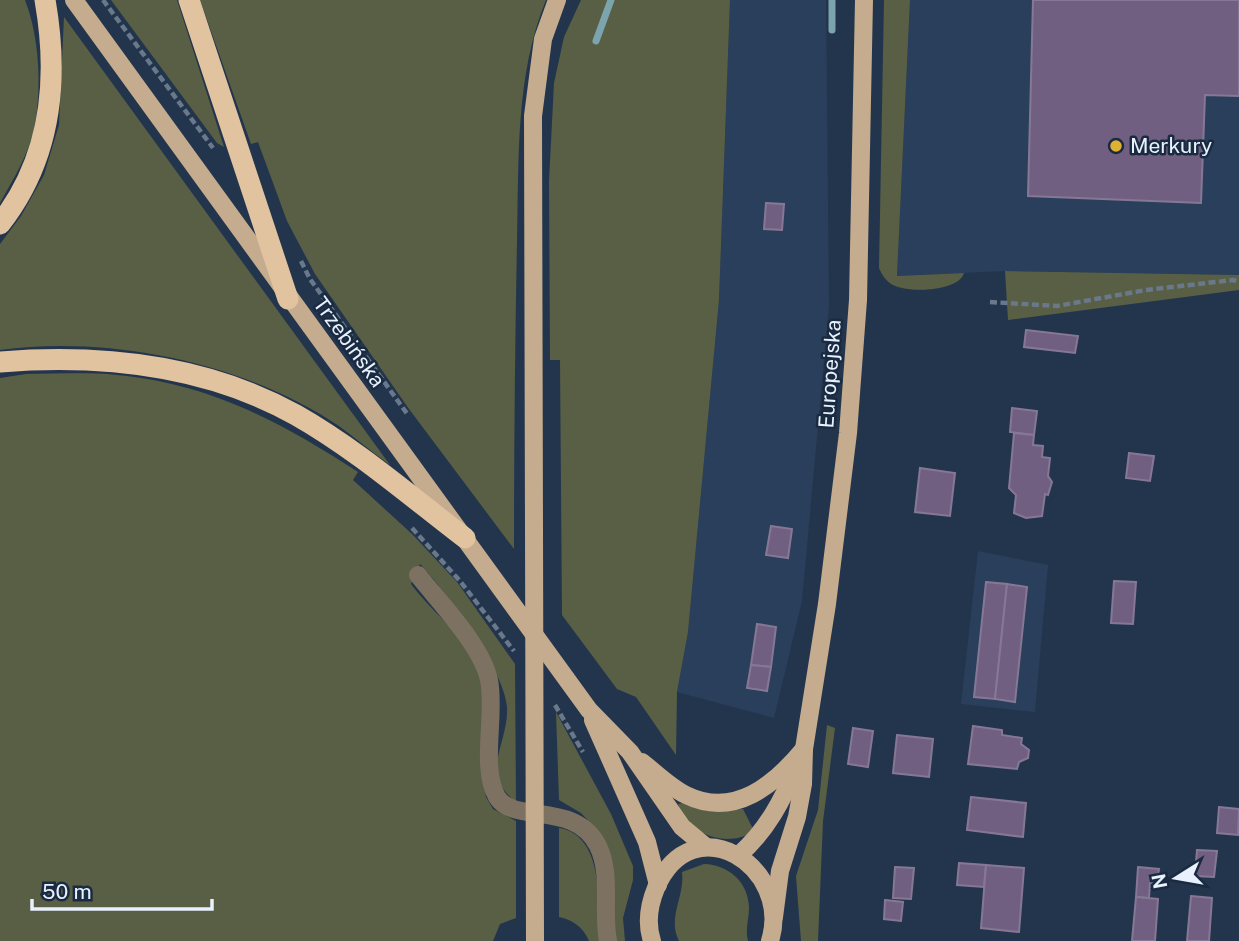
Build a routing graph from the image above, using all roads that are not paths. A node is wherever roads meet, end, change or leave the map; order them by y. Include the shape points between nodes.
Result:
1 (45, 0) edge
2 (74, 0) edge
3 (189, 0) edge
4 (557, 0) edge
5 (864, 0) edge
6 (0, 224) edge
7 (288, 299) junction
8 (0, 362) edge
9 (465, 538) junction
10 (418, 575) dead end
11 (589, 710) junction
12 (804, 749) junction
13 (629, 752) junction
14 (706, 847) junction
15 (739, 855) junction
16 (657, 885) junction
17 (774, 917) junction
18 (772, 940) edge
19 (535, 941) edge
20 (608, 941) edge
21 (652, 941) edge

1 - 6 highway via 53,69 46,124 32,173
2 - 7 main road, Trzebińska via 203,174
3 - 7 highway
4 - 19 main road via 543,39 533,99
5 - 12 main road, Europejska via 852,394 836,544
7 - 9 main road, Trzebińska
8 - 9 highway via 87,360 146,365 256,396 328,436
9 - 11 main road, Trzebińska
10 - 20 lane via 485,665 496,796 513,808 572,820 598,846
11 - 13 main road, Trzebińska
11 - 16 main road, Trzebińska via 646,842
12 - 13 main road via 765,789 719,802 686,795
12 - 15 main road, Europejska via 776,812
12 - 17 main road, Europejska via 803,784 780,871
13 - 14 main road, Trzebińska via 682,827
14 - 15 main road
14 - 16 main road via 673,860
15 - 17 main road via 760,877
16 - 21 main road via 649,909
17 - 18 main road, Europejska

